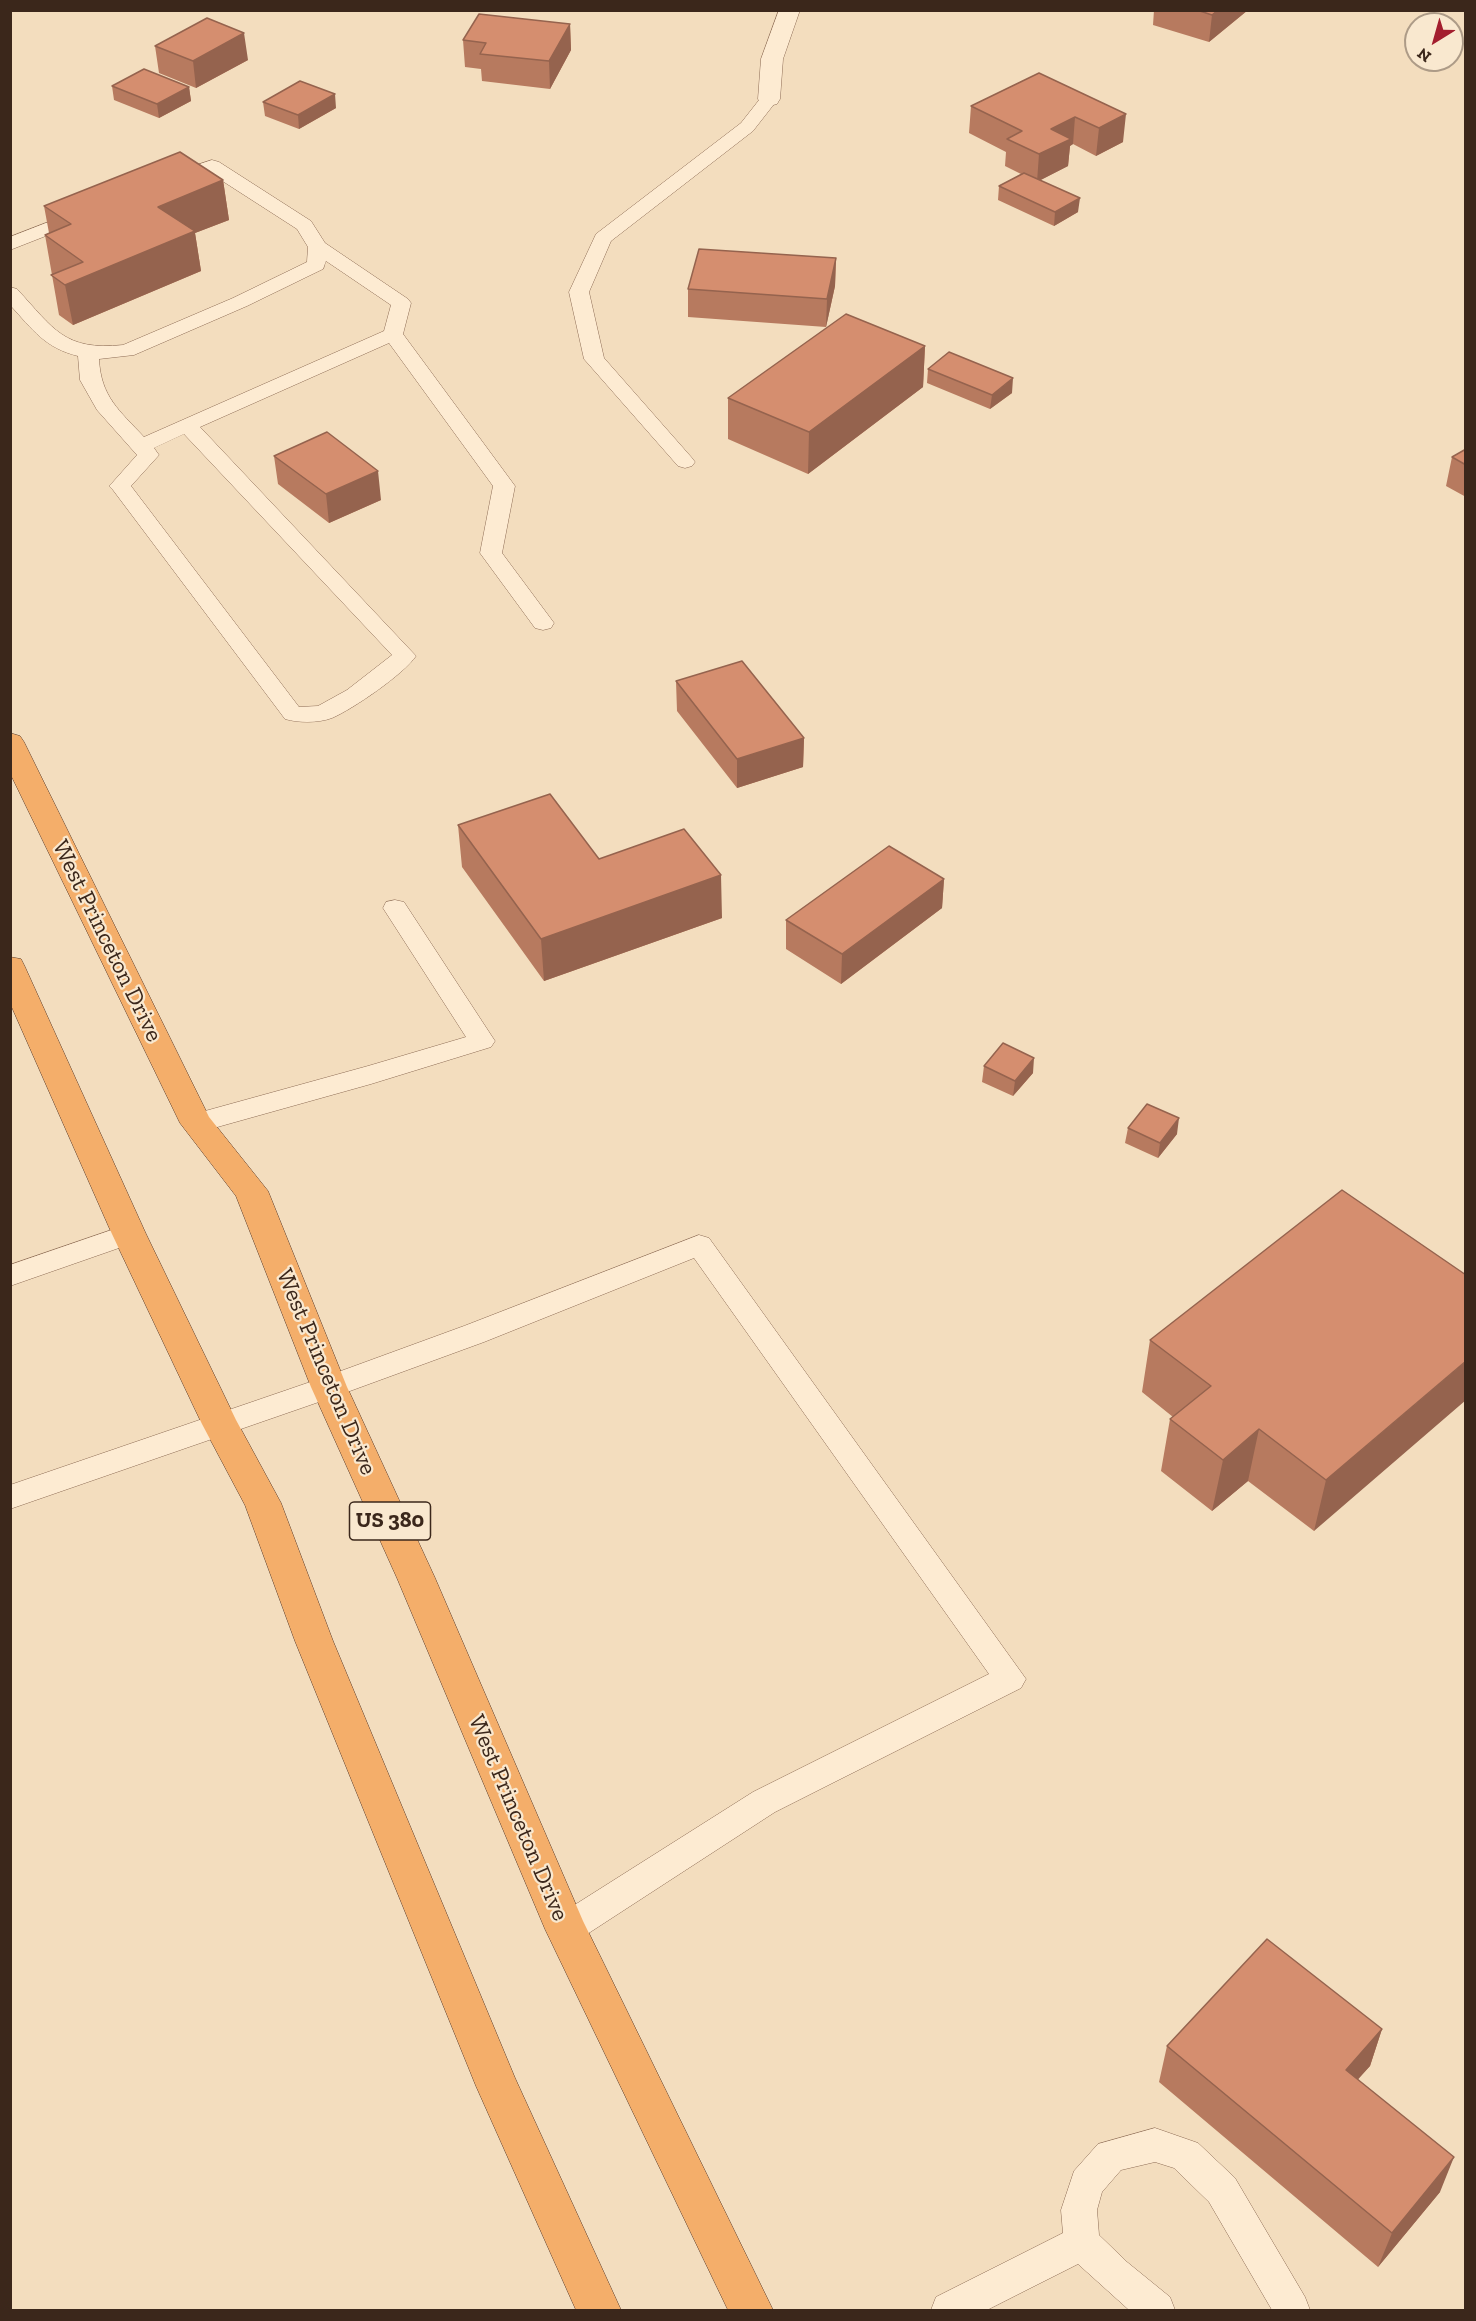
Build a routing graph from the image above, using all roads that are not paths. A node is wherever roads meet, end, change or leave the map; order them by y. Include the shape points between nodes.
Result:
1 (790, 10) edge
2 (769, 99) joint
3 (153, 187) edge
4 (98, 209) edge
5 (10, 244) edge
6 (318, 247) junction
7 (10, 293) edge
8 (393, 334) junction
9 (88, 352) junction
10 (187, 425) junction
11 (141, 446) junction
12 (685, 462) dead end
13 (543, 623) dead end
14 (10, 742) edge
15 (395, 908) dead end
16 (10, 967) edge
17 (196, 1124) junction
18 (129, 1234) junction
19 (10, 1276) edge
20 (329, 1387) junction
21 (220, 1424) junction
22 (10, 1497) edge
23 (566, 1929) junction
24 (1082, 2243) junction
25 (598, 2310) edge
26 (751, 2310) edge
27 (949, 2310) edge
28 (1157, 2310) edge
29 (1292, 2310) edge

1 - 2 street via 772,59
2 - 12 lane via 747,127 603,238 579,292 594,359
3 - 6 lane via 212,166 304,225
4 - 5 lane
6 - 8 lane via 401,303
6 - 9 lane via 316,265 240,303 127,351
7 - 9 lane via 49,336 67,347
8 - 10 lane
8 - 13 lane via 504,486 490,553
9 - 11 lane via 90,380 107,410
10 - 11 lane
10 - 11 lane via 405,656 323,713 293,714 120,486 149,455
14 - 17 highway, West Princeton Drive / US 380
15 - 17 lane via 482,1041
16 - 18 highway
17 - 20 highway, West Princeton Drive / US 380 via 251,1191
18 - 19 lane
18 - 21 highway
20 - 21 lane
20 - 23 highway, West Princeton Drive / US 380 via 416,1578
20 - 23 lane via 699,1245 1010,1679 764,1802
21 - 22 lane
21 - 25 highway via 263,1503 315,1641 493,2075
23 - 26 highway, West Princeton Drive / US 380
24 - 27 lane
24 - 28 lane
24 - 29 lane via 1079,2210 1087,2183 1111,2156 1155,2145 1185,2155 1222,2190

